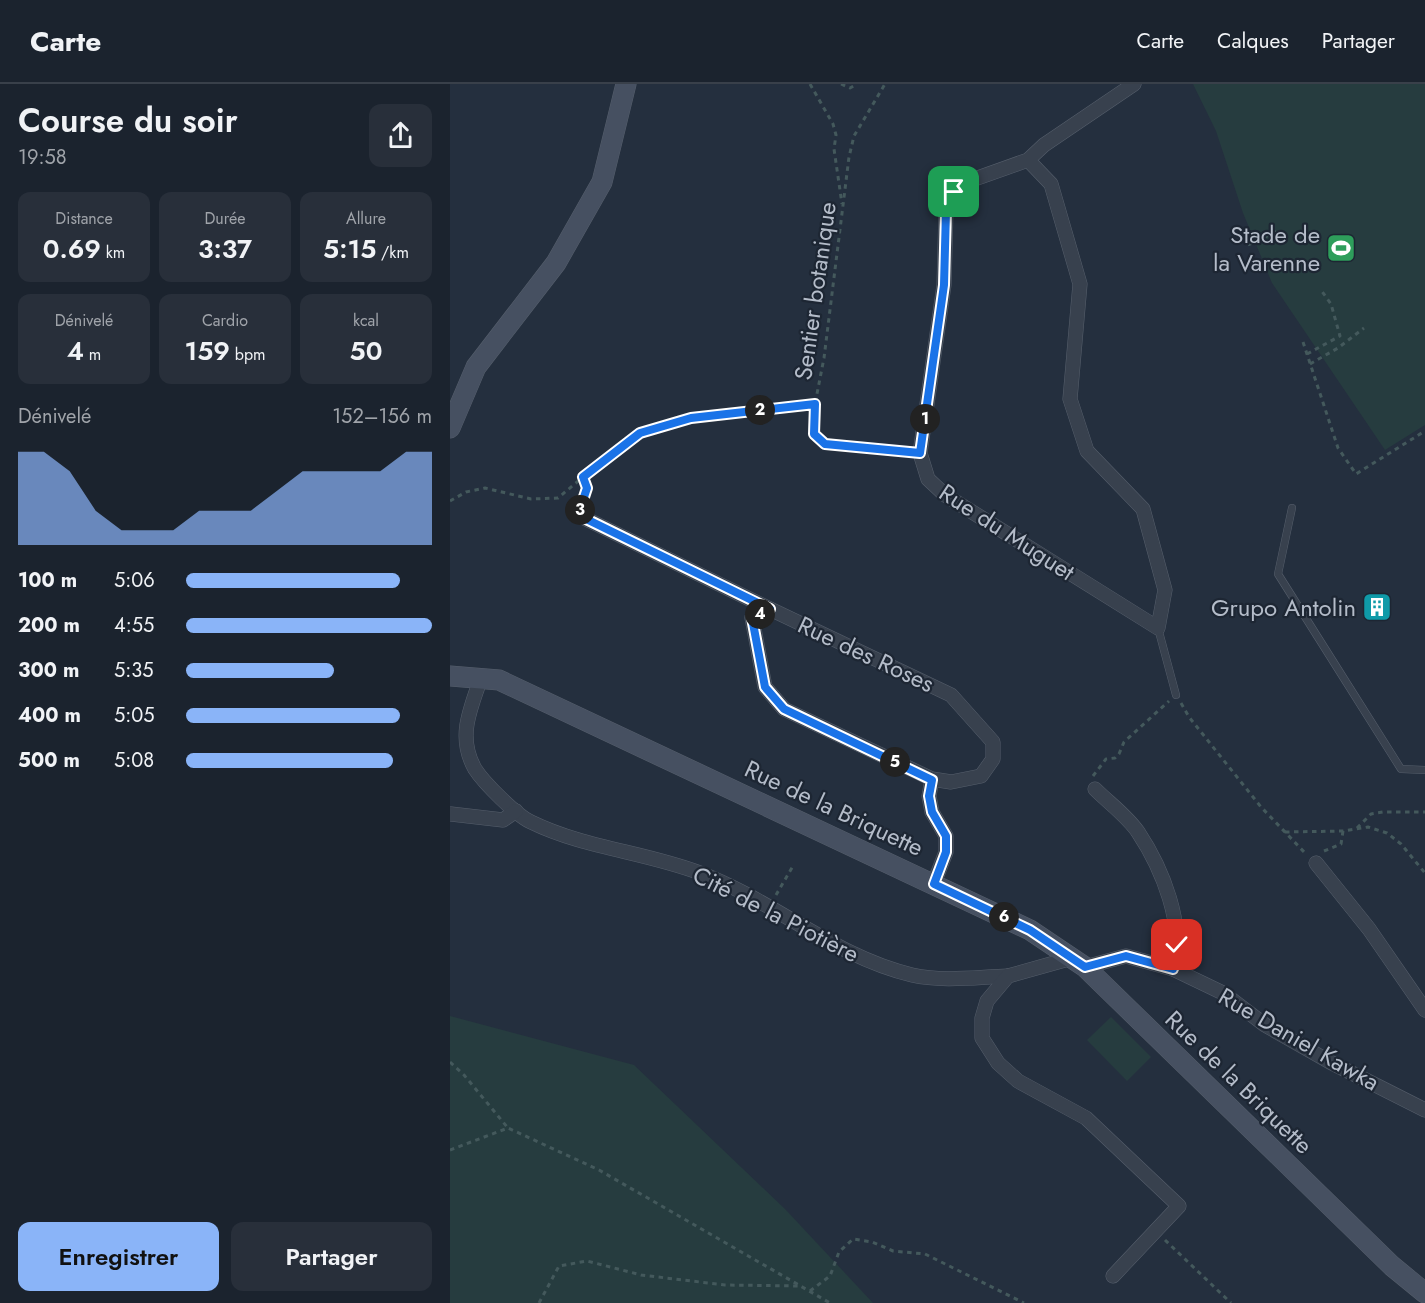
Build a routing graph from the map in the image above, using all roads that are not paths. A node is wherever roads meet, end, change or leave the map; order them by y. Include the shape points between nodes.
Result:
1 (626, 84) edge
2 (1134, 84) edge
3 (1028, 160) junction
4 (450, 428) edge
5 (1292, 508) dead end
6 (578, 515) road end
7 (770, 609) junction
8 (1158, 628) junction
9 (450, 676) edge
10 (481, 678) junction
11 (1176, 695) road end
12 (1425, 770) edge
13 (932, 780) junction
14 (1093, 784) road end
15 (516, 811) junction
16 (451, 814) edge
17 (1316, 863) road end
18 (934, 884) junction
19 (1078, 963) junction
20 (1173, 969) junction
21 (1008, 976) junction
22 (1425, 1010) edge
23 (1425, 1110) edge
24 (1113, 1276) dead end
25 (1425, 1293) edge

1 - 4 main road via 602,182 556,263 476,367
2 - 3 street
3 - 8 street via 1051,184 1080,284 1070,399 1087,451 1143,509 1165,590
3 - 8 street, Rue du Muguet via 969,181 954,192 946,211 944,285 920,453 928,480 945,495
5 - 12 lane via 1278,574 1401,769
6 - 7 street
7 - 13 street, Rue des Roses via 752,618 765,687 784,709
7 - 13 street, Rue des Roses via 951,695 993,742 993,759 981,776 951,782
8 - 11 lane
9 - 10 main road, Rue de la Briquette
10 - 15 street, Cité de la Piotière via 467,718 466,746 476,770
10 - 18 main road, Rue de la Briquette via 499,680
13 - 18 street via 932,812 946,836 946,852
14 - 20 street via 1137,831 1166,885 1176,924
15 - 16 street via 503,820
15 - 21 street, Cité de la Piotière via 554,833 701,873 878,965 915,976
17 - 22 street via 1369,928
18 - 19 main road, Rue de la Briquette via 1030,930
19 - 20 street, Rue Daniel Kawka via 1126,956
19 - 21 street, Cité de la Piotière
19 - 25 main road, Rue de la Briquette via 1392,1266
20 - 23 street, Rue Daniel Kawka via 1223,993 1274,1030
21 - 24 street via 987,1001 982,1018 982,1038 998,1063 1018,1081 1086,1118 1179,1206

